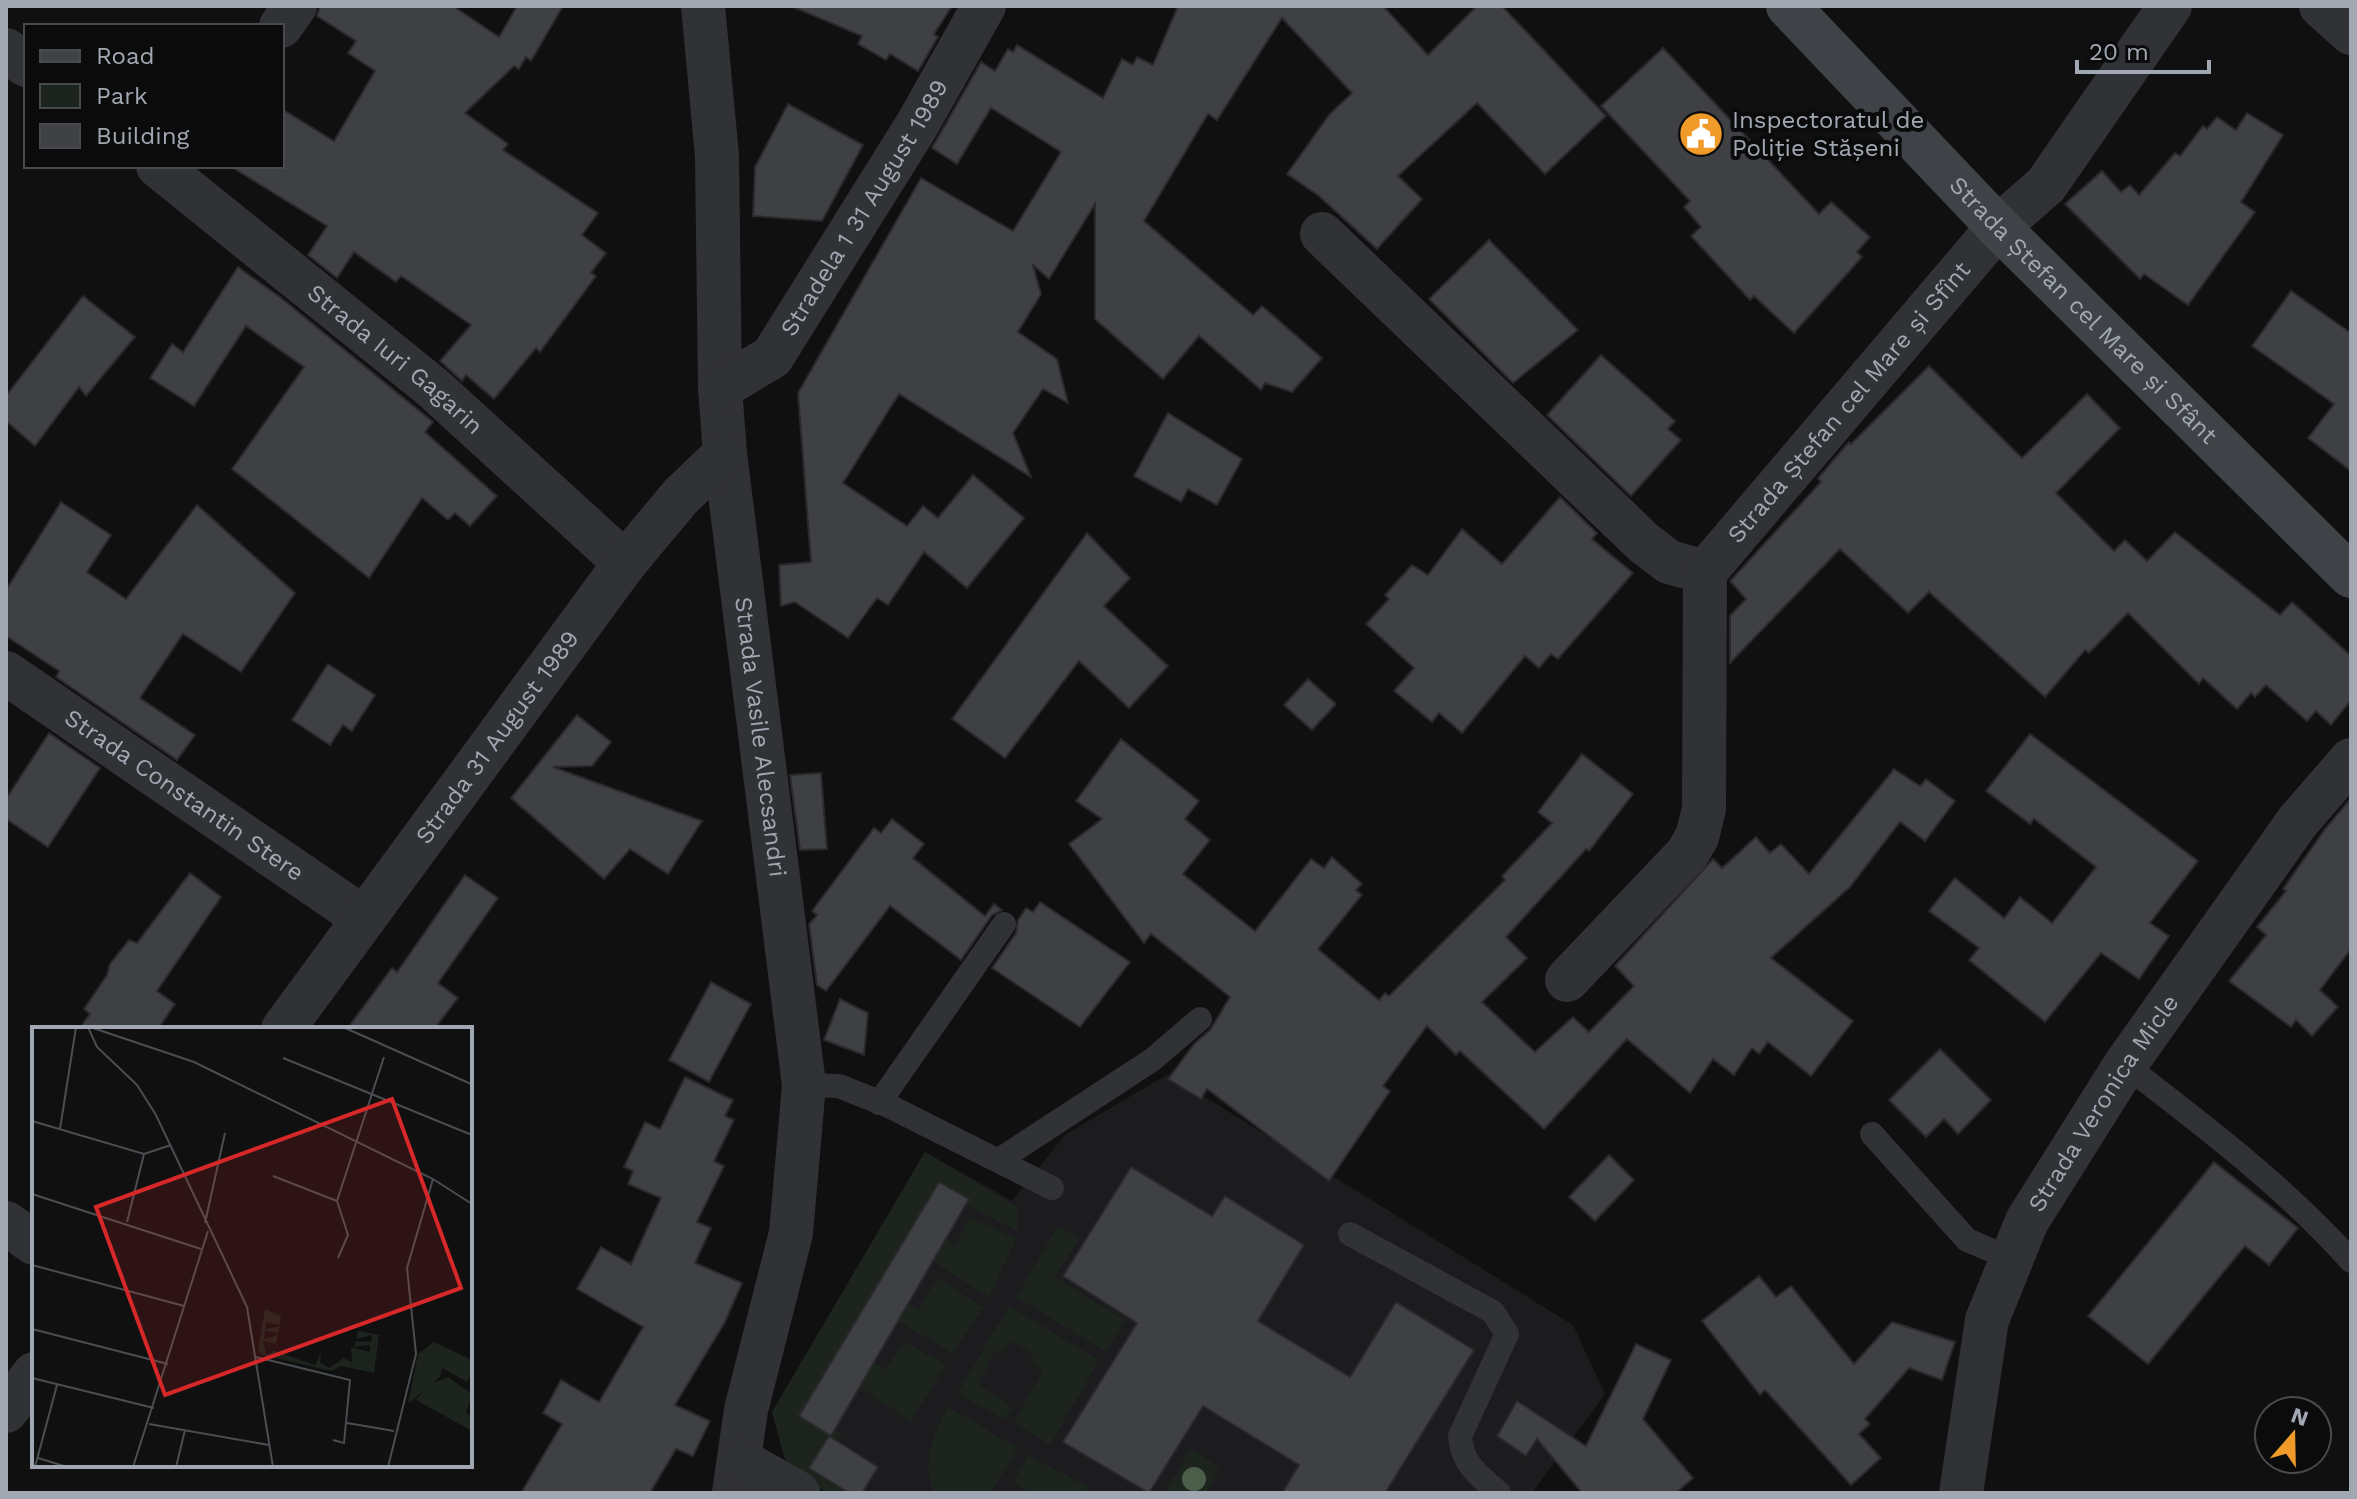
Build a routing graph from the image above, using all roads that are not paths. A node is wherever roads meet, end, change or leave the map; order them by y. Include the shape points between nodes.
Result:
1 (295, 6) edge
2 (703, 6) edge
3 (984, 6) edge
4 (1788, 6) edge
5 (2170, 6) edge
6 (2321, 6) edge
7 (282, 24) edge
8 (2351, 33) edge
9 (6, 50) edge
10 (24, 64) edge
11 (173, 170) edge
12 (1998, 227) junction
13 (1322, 234) dead end
14 (720, 388) junction
15 (725, 454) junction
16 (625, 563) junction
17 (1705, 572) junction
18 (2351, 576) edge
19 (6, 673) edge
20 (2351, 760) edge
21 (362, 917) junction
22 (1004, 924) dead end
23 (1567, 980) dead end
24 (1200, 1019) dead end
25 (284, 1027) edge
26 (2125, 1065) junction
27 (804, 1085) junction
28 (879, 1103) junction
29 (1872, 1134) dead end
30 (999, 1160) junction
31 (1052, 1188) dead end
32 (6, 1223) edge
33 (1350, 1234) dead end
34 (32, 1242) edge
35 (2012, 1259) junction
36 (2351, 1261) edge
37 (32, 1377) edge
38 (6, 1411) edge
39 (738, 1477) edge
40 (798, 1493) edge
41 (1499, 1493) edge
42 (1961, 1493) edge

1 - 7 street
2 - 14 street, Strada Vasile Alecsandri via 717,156
3 - 14 street, Stradela 1 31 August 1989 via 917,125 772,357
4 - 12 street, Strada Ștefan cel Mare și Sfânt
5 - 12 street, Strada Ștefan cel Mare și Sfînt via 2046,185
6 - 8 street
9 - 10 street
11 - 16 street, Strada Iuri Gagarin via 432,387
12 - 17 street, Strada Ștefan cel Mare și Sfînt
12 - 18 street, Strada Ștefan cel Mare și Sfânt
13 - 17 street via 1644,543 1669,562
14 - 15 street, Strada Vasile Alecsandri
15 - 16 street, Strada 31 August 1989 via 681,496
15 - 27 street, Strada Vasile Alecsandri
16 - 21 street, Strada 31 August 1989
17 - 23 street via 1704,809 1697,837 1687,854
19 - 21 street, Strada Constantin Stere
20 - 26 street, Strada Veronica Micle via 2298,821
21 - 25 street, Strada 31 August 1989
22 - 28 lane
24 - 30 lane via 1152,1060
26 - 35 street, Strada Veronica Micle via 2027,1221
26 - 36 lane via 2282,1191
27 - 28 lane via 839,1086
27 - 39 street, Strada Vasile Alecsandri via 791,1233 746,1410
28 - 30 lane
29 - 35 lane via 1967,1240
30 - 31 lane
32 - 34 street
33 - 41 lane via 1493,1312 1507,1334 1460,1436 1461,1454
35 - 42 street, Strada Veronica Micle via 1987,1320
37 - 38 street
39 - 40 street, Strada Vasile Alecsandri

